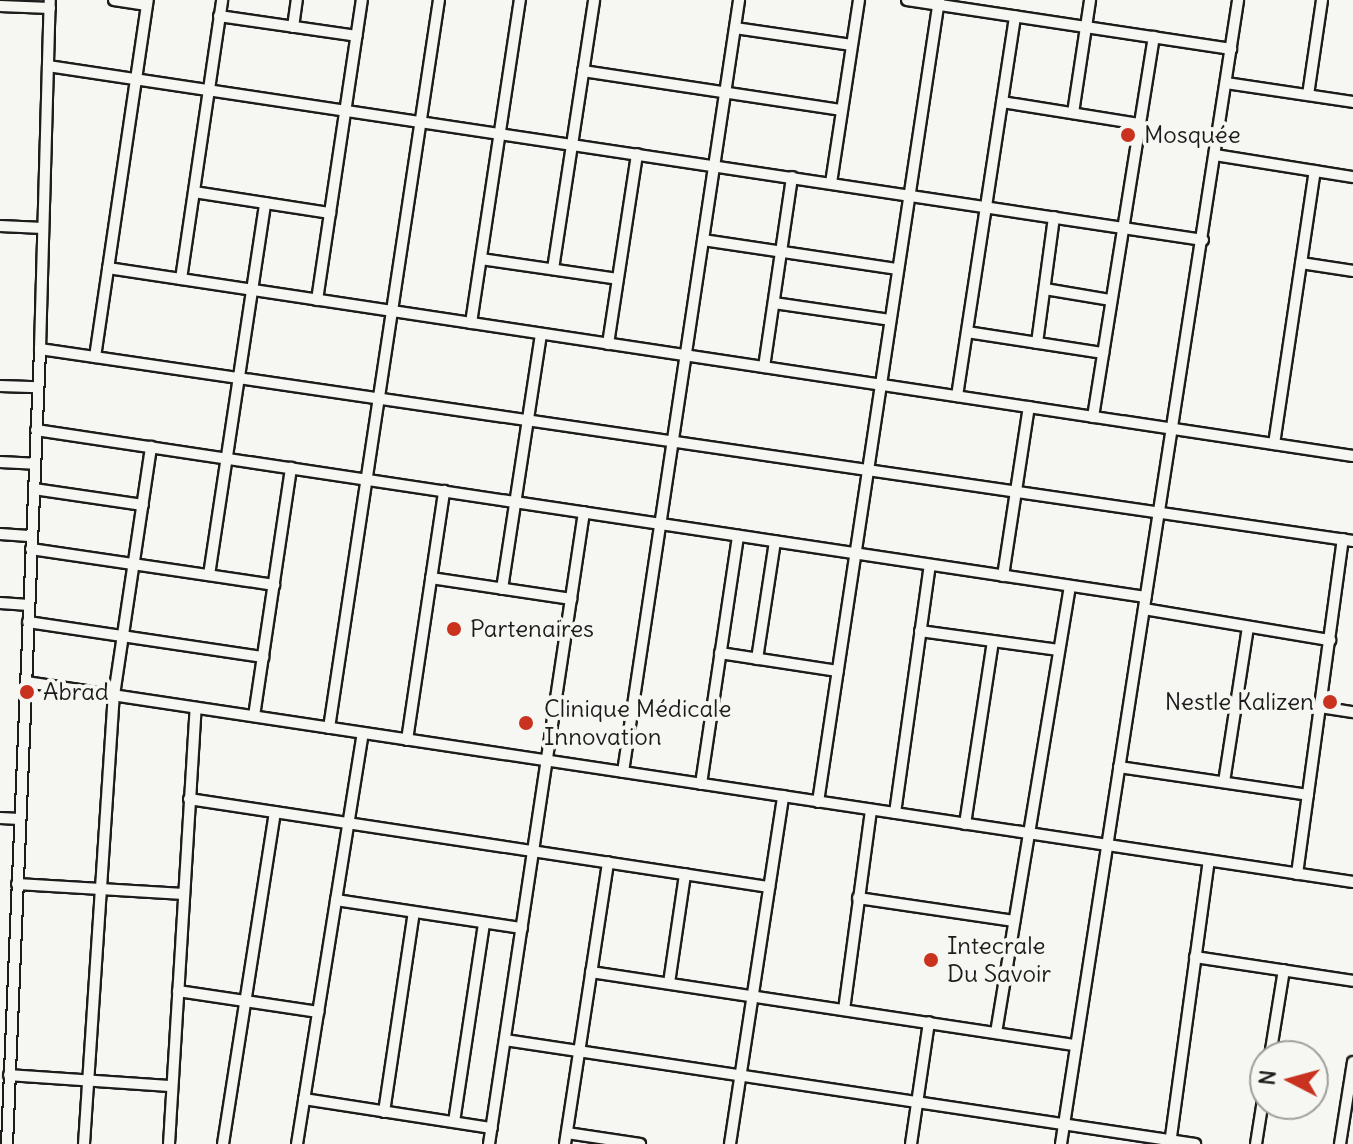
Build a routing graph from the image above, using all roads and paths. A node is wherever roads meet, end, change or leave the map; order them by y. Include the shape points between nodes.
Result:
1 (114, 0) edge
2 (222, 0) edge
3 (297, 0) edge
4 (362, 0) edge
5 (439, 0) edge
6 (520, 0) edge
7 (594, 0) edge
8 (739, 0) edge
9 (859, 0) edge
10 (907, 0) edge
11 (1090, 0) edge
12 (1238, 0) edge
13 (1322, 0) edge
14 (148, 2) edge
15 (938, 2) edge
16 (50, 4) edge
17 (0, 6) edge
18 (219, 16) junction
19 (1015, 16) junction
20 (293, 27) junction
21 (1086, 27) junction
22 (735, 28) junction
23 (357, 36) junction
24 (1154, 37) junction
25 (852, 45) junction
26 (1231, 49) junction
27 (48, 66) junction
28 (583, 71) junction
29 (136, 78) junction
30 (1226, 83) junction
31 (209, 89) junction
32 (725, 93) junction
33 (1308, 95) junction
34 (1002, 102) junction
35 (1353, 102) edge
36 (346, 110) junction
37 (842, 110) junction
38 (1073, 113) junction
39 (421, 121) junction
40 (1140, 124) junction
41 (500, 133) junction
42 (572, 144) junction
43 (637, 154) junction
44 (1215, 155) junction
45 (714, 166) junction
46 (1315, 171) junction
47 (792, 177) junction
48 (1353, 177) edge
49 (831, 183) junction
50 (194, 192) junction
51 (909, 195) junction
52 (265, 203) junction
53 (987, 207) junction
54 (330, 213) junction
55 (1054, 217) junction
56 (0, 226) edge
57 (1123, 227) junction
58 (43, 228) junction
59 (703, 240) junction
60 (1203, 240) junction
61 (781, 251) junction
62 (481, 259) junction
63 (1301, 263) junction
64 (108, 268) junction
65 (553, 269) junction
66 (898, 269) junction
67 (1353, 271) edge
68 (181, 279) junction
69 (618, 279) junction
70 (1045, 289) junction
71 (251, 290) junction
72 (317, 300) junction
73 (1111, 300) junction
74 (774, 303) junction
75 (392, 311) junction
76 (890, 320) junction
77 (471, 323) junction
78 (967, 332) junction
79 (541, 334) junction
80 (1037, 343) junction
81 (608, 344) junction
82 (40, 349) junction
83 (1103, 353) junction
84 (686, 356) junction
85 (95, 357) junction
86 (764, 367) junction
87 (238, 378) junction
88 (881, 385) junction
89 (0, 386) edge
90 (38, 387) junction
91 (957, 396) junction
92 (379, 398) junction
93 (1029, 407) junction
94 (1093, 417) junction
95 (528, 420) junction
96 (1172, 429) junction
97 (36, 430) junction
98 (673, 441) junction
99 (1274, 444) junction
100 (151, 447) junction
101 (1353, 456) edge
102 (226, 458) junction
103 (0, 462) edge
104 (35, 464) junction
105 (291, 468) junction
106 (868, 470) junction
107 (367, 479) junction
108 (34, 489) junction
109 (444, 491) junction
110 (1014, 491) junction
111 (515, 502) junction
112 (143, 505) junction
113 (584, 512) junction
114 (1159, 512) junction
115 (660, 524) junction
116 (0, 534) edge
117 (32, 536) junction
118 (738, 536) junction
119 (1348, 540) edge
120 (775, 541) junction
121 (31, 549) junction
122 (855, 553) junction
123 (134, 564) junction
124 (930, 565) junction
125 (209, 575) junction
126 (1003, 576) junction
127 (431, 578) junction
128 (274, 585) junction
129 (1070, 586) junction
130 (502, 589) junction
131 (1146, 597) junction
132 (571, 599) junction
133 (0, 603) edge
134 (29, 605) junction
135 (1144, 609) junction
136 (28, 622) junction
137 (1248, 627) junction
138 (920, 631) junction
139 (123, 636) junction
140 (1330, 640) junction
141 (993, 641) junction
142 (1059, 650) junction
143 (720, 653) junction
144 (263, 657) junction
145 (757, 659) junction
146 (838, 671) junction
147 (26, 682) junction
148 (114, 695) junction
149 (1320, 707) junction
150 (196, 708) junction
151 (1353, 712) edge
152 (254, 716) junction
153 (329, 728) junction
154 (363, 733) junction
155 (407, 740) junction
156 (547, 761) junction
157 (1119, 767) junction
158 (623, 772) junction
159 (1224, 782) junction
160 (701, 784) junction
161 (1308, 795) junction
162 (783, 796) junction
163 (189, 799) junction
164 (818, 802) junction
165 (871, 810) junction
166 (275, 812) junction
167 (895, 813) junction
168 (0, 818) edge
169 (20, 819) junction
170 (349, 823) junction
171 (965, 824) junction
172 (1029, 833) junction
173 (1107, 845) junction
174 (533, 851) junction
175 (1209, 861) junction
176 (608, 862) junction
177 (685, 874) junction
178 (1297, 874) junction
179 (1353, 882) edge
180 (17, 884) junction
181 (769, 887) junction
182 (101, 888) junction
183 (184, 894) junction
184 (858, 898) junction
185 (336, 900) junction
186 (414, 912) junction
187 (1014, 921) junction
188 (484, 923) junction
189 (522, 928) junction
190 (1195, 957) junction
191 (1284, 970) junction
192 (591, 972) junction
193 (1353, 981) edge
194 (669, 983) junction
195 (0, 987) edge
196 (13, 989) junction
197 (178, 991) junction
198 (752, 996) junction
199 (245, 1001) junction
200 (844, 1010) junction
201 (318, 1012) junction
202 (929, 1022) junction
203 (996, 1033) junction
204 (505, 1040) junction
205 (1273, 1040) edge
206 (1076, 1045) junction
207 (579, 1051) junction
208 (1353, 1062) edge
209 (9, 1075) junction
210 (740, 1075) junction
211 (89, 1080) junction
212 (172, 1086) junction
213 (1351, 1088) edge
214 (4, 1093) edge
215 (304, 1099) junction
216 (917, 1102) junction
217 (384, 1112) junction
218 (1260, 1120) edge
219 (454, 1122) junction
220 (1064, 1124) junction
221 (492, 1128) junction
222 (566, 1138) edge
223 (1170, 1142) edge
224 (7, 1144) edge
225 (84, 1144) edge
226 (169, 1144) edge
227 (223, 1144) edge
228 (297, 1144) edge
229 (489, 1144) edge
230 (640, 1144) edge
231 (730, 1144) edge
232 (911, 1144) edge
233 (1061, 1144) edge
234 (1195, 1144) edge
235 (1256, 1144) edge
236 (1340, 1144) edge

1 - 14 street
2 - 18 street
3 - 20 street
4 - 23 street
5 - 39 street
6 - 41 street
7 - 28 street
8 - 22 street
9 - 25 street
10 - 15 street
11 - 21 street
12 - 26 street
13 - 33 street
14 - 29 street
15 - 19 street
15 - 51 street
16 - 17 street
16 - 27 street
18 - 20 street
18 - 31 street
19 - 21 street
19 - 34 street
20 - 23 street
21 - 24 street
21 - 38 street
22 - 25 street
22 - 32 street
23 - 36 street
24 - 26 street
24 - 40 street
25 - 37 street
26 - 30 street
27 - 29 street
27 - 58 street
28 - 32 street
28 - 42 street
29 - 31 street
29 - 64 street
30 - 33 street
30 - 44 street
31 - 36 street
31 - 50 street
32 - 37 street
32 - 45 street
33 - 35 street
34 - 38 street
34 - 53 street
36 - 39 street
36 - 54 street
37 - 49 street
38 - 40 street
39 - 41 street
39 - 75 street
40 - 57 street
41 - 42 street
41 - 62 street
42 - 43 street
42 - 65 street
43 - 45 street
43 - 69 street
44 - 46 street
44 - 60 street
45 - 47 street
45 - 59 street
46 - 48 street
46 - 63 street
47 - 49 street
47 - 61 street
49 - 51 street
50 - 52 street
50 - 68 street
51 - 53 street
51 - 66 street
52 - 54 street
52 - 71 street
53 - 55 street
53 - 78 street
54 - 72 street
55 - 57 street
55 - 70 street
56 - 58 street
57 - 60 street
57 - 73 street
58 - 82 street
59 - 61 street
59 - 84 street
60 - 96 street
61 - 66 street
61 - 74 street
62 - 65 street
62 - 77 street
63 - 67 street
63 - 99 street
64 - 68 street
64 - 85 street
65 - 69 street
66 - 76 street
68 - 71 street
69 - 81 street
70 - 73 street
70 - 80 street
71 - 72 street
71 - 87 street
72 - 75 street
73 - 83 street
74 - 76 street
74 - 86 street
75 - 77 street
75 - 92 street
76 - 88 street
77 - 79 street
78 - 80 street
78 - 91 street
79 - 81 street
79 - 95 street
80 - 83 street
81 - 84 street
82 - 85 street
82 - 90 street
83 - 94 street
84 - 86 street
84 - 98 street
85 - 87 street
86 - 88 street
87 - 92 street
87 - 102 street
88 - 91 street
88 - 106 street
89 - 90 street
90 - 97 street
91 - 93 street
92 - 95 street
92 - 107 street
93 - 94 street
93 - 110 street
94 - 96 street
95 - 98 street
95 - 111 street
96 - 99 street
96 - 114 street
97 - 100 street
97 - 104 street
98 - 106 street
98 - 115 street
99 - 101 street
100 - 102 street
100 - 112 street
102 - 105 street
102 - 125 street
103 - 104 street
104 - 108 street
105 - 107 street
105 - 128 street
106 - 110 street
106 - 122 street
107 - 109 street
107 - 153 street
108 - 112 street
108 - 117 street
109 - 111 street
109 - 127 street
110 - 114 street
110 - 126 street
111 - 113 street
111 - 130 street
112 - 123 street
113 - 115 street
113 - 132 street
114 - 119 street
114 - 131 street
115 - 118 street
115 - 158 street
116 - 117 street
117 - 121 street
118 - 120 street
118 - 143 street
119 - 140 street
120 - 122 street
120 - 145 street
121 - 123 street
121 - 134 street
122 - 124 street
122 - 146 street
123 - 125 street
123 - 139 street
124 - 126 street
124 - 138 street
125 - 128 street
126 - 129 street
127 - 130 street
127 - 155 street
128 - 144 street
129 - 131 street
129 - 142 street
130 - 132 street
131 - 135 street
132 - 156 street
133 - 134 street
134 - 136 street
135 - 137 street
135 - 157 street
136 - 139 street
136 - 147 street
137 - 140 street
137 - 159 street
138 - 141 street
138 - 167 street
139 - 144 street
139 - 148 street
140 - 149 street
141 - 142 street
141 - 171 street
142 - 172 street
143 - 145 street
143 - 160 street
144 - 152 street
145 - 146 street
146 - 164 street
147 - 148 street
147 - 169 street
148 - 150 street
148 - 182 street
149 - 151 street
149 - 161 street
150 - 152 street
150 - 163 street
152 - 153 street
153 - 154 street
154 - 155 street
154 - 170 street
155 - 156 street
156 - 158 street
156 - 174 street
157 - 159 street
157 - 173 street
158 - 160 street
159 - 161 street
160 - 162 street
161 - 178 street
162 - 164 street
162 - 181 street
163 - 166 street
163 - 183 street
164 - 165 street
165 - 167 street
165 - 184 street
166 - 170 street
166 - 199 street
167 - 171 street
168 - 169 street
169 - 180 street
170 - 174 street
170 - 185 street
171 - 172 street
172 - 173 street
172 - 187 street
173 - 175 street
173 - 206 street
174 - 176 street
174 - 189 street
175 - 178 street
175 - 190 street
176 - 177 street
176 - 192 street
177 - 181 street
177 - 194 street
178 - 179 street
180 - 182 street
180 - 196 street
181 - 198 street
182 - 183 street
182 - 211 street
183 - 197 street
184 - 187 street
184 - 200 street
185 - 186 street
185 - 201 street
186 - 188 street
186 - 217 street
187 - 203 street
188 - 189 street
188 - 219 street
189 - 204 street
190 - 191 street
190 - 223 street
191 - 193 street
191 - 205 street
192 - 194 street
192 - 207 street
194 - 198 street
195 - 196 street
196 - 209 street
197 - 199 street
197 - 212 street
198 - 200 street
198 - 210 street
199 - 201 street
199 - 227 street
200 - 202 street
201 - 215 street
202 - 203 street
202 - 216 street
203 - 206 street
204 - 207 street
204 - 221 street
206 - 220 street
207 - 210 street
207 - 222 street
208 - 213 street
209 - 211 street
209 - 214 street
210 - 216 street
210 - 231 street
211 - 212 street
211 - 225 street
212 - 226 street
213 - 236 street
214 - 224 street
215 - 217 street
215 - 228 street
216 - 220 street
216 - 232 street
217 - 219 street
218 - 235 street
219 - 221 street
220 - 223 street
220 - 233 street
221 - 229 street
222 - 230 street
223 - 234 street

